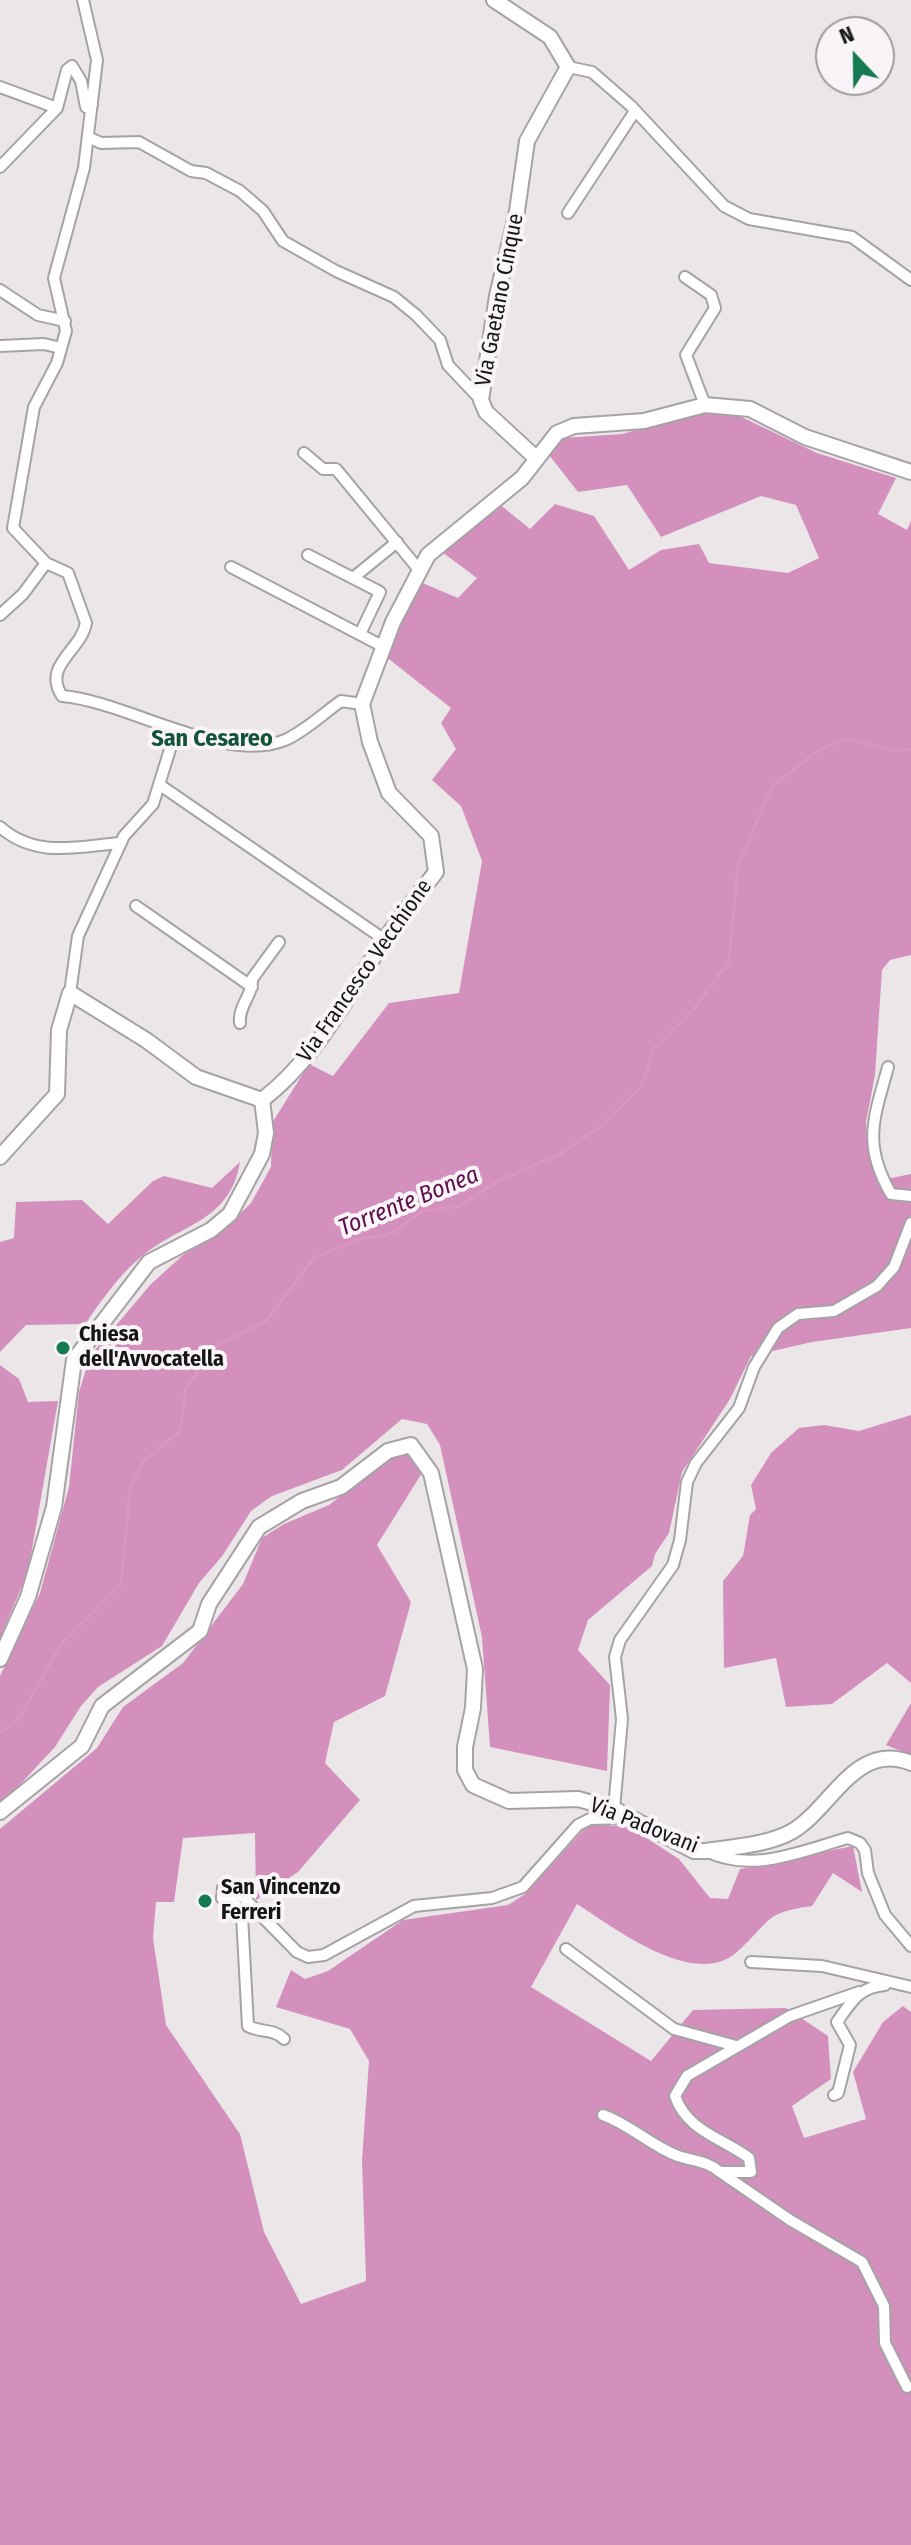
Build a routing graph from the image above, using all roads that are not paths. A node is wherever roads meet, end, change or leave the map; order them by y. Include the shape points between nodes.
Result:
1 (83, 0) edge
2 (494, 0) edge
3 (568, 67) junction
4 (0, 87) edge
5 (92, 105) junction
6 (57, 108) junction
7 (635, 111) junction
8 (88, 137) junction
9 (0, 167) edge
10 (568, 213) dead end
11 (685, 277) dead end
12 (911, 280) edge
13 (0, 290) edge
14 (65, 321) junction
15 (0, 346) edge
16 (61, 348) junction
17 (481, 400) junction
18 (705, 405) junction
19 (304, 453) dead end
20 (537, 459) junction
21 (910, 469) edge
22 (397, 542) junction
23 (308, 555) dead end
24 (46, 563) junction
25 (231, 567) dead end
26 (420, 571) junction
27 (353, 578) junction
28 (0, 615) edge
29 (360, 634) junction
30 (384, 647) junction
31 (362, 704) junction
32 (176, 730) junction
33 (160, 785) junction
34 (0, 827) edge
35 (121, 843) junction
36 (136, 906) dead end
37 (385, 940) junction
38 (279, 942) dead end
39 (252, 987) junction
40 (70, 993) junction
41 (240, 1023) dead end
42 (888, 1067) dead end
43 (262, 1100) junction
44 (0, 1157) edge
45 (911, 1196) edge
46 (911, 1223) edge
47 (0, 1659) edge
48 (911, 1763) edge
49 (614, 1809) junction
50 (0, 1812) edge
51 (630, 1818) junction
52 (706, 1851) junction
53 (911, 1946) edge
54 (566, 1949) dead end
55 (751, 1962) dead end
56 (896, 1984) junction
57 (911, 1987) edge
58 (859, 1992) junction
59 (284, 2039) dead end
60 (736, 2046) junction
61 (834, 2095) dead end
62 (603, 2115) dead end
63 (720, 2172) junction
64 (907, 2387) dead end

1 - 5 street via 97,60
2 - 3 street via 550,37
3 - 7 street via 592,72
3 - 17 street, Via Gaetano Cinque via 527,141
4 - 6 street
5 - 6 street via 86,107 72,66
5 - 8 street
6 - 9 street
7 - 10 street
7 - 12 street via 724,206 749,219 852,237
8 - 14 street via 54,278
8 - 17 street via 101,143 139,142 240,191 263,211 283,241 394,297 416,315 440,340 448,365
11 - 18 street via 711,295 715,308 686,355
13 - 14 street via 38,315
14 - 16 street
15 - 16 street
16 - 24 street via 34,407 13,528
17 - 20 street, Via Gaetano Cinque via 486,412
18 - 20 street via 644,421 574,426 557,433
18 - 21 street via 750,409 805,437
19 - 22 street via 323,469 336,469
20 - 26 street via 522,478 428,555
22 - 26 street
22 - 27 street
23 - 27 street
24 - 28 street
24 - 32 street via 68,573 86,623 57,668 56,686 62,696 86,698
25 - 29 street
26 - 30 street
27 - 29 street via 380,592
29 - 30 street
30 - 31 street
31 - 32 street via 341,701 285,740 252,746
31 - 37 street, Via Francesco Vecchione via 389,793 431,836 436,872
32 - 33 street
33 - 35 street via 153,804
33 - 37 street
34 - 35 street via 20,843 36,847
35 - 40 street via 78,936
36 - 39 street
37 - 43 street, Via Francesco Vecchione via 339,1013 293,1072
38 - 39 street via 252,979
39 - 41 street
40 - 43 street via 196,1077
40 - 44 street via 59,1030 57,1094
42 - 45 street via 873,1113 872,1146 891,1194
43 - 47 street via 262,1154 230,1214 211,1230 149,1262 74,1360 54,1507 28,1597
46 - 49 street via 894,1267 877,1286 834,1311 798,1314 778,1328 754,1367 739,1408 696,1463 687,1482 673,1565 620,1640 615,1657 622,1719
48 - 52 street, Via Padovani via 874,1759 848,1776 812,1818 787,1834
49 - 50 street, Via Padovani via 578,1799 509,1801 473,1785 464,1761 475,1669 431,1473 411,1445 388,1451 341,1487 302,1501 259,1527 209,1604 200,1631 102,1706 82,1746
49 - 51 street, Via Padovani
51 - 52 street, Via Padovani via 694,1851
51 - 59 street via 590,1819 578,1825 523,1887 492,1898 414,1906 342,1948 316,1956 297,1952 243,1897 223,1888 222,1898 236,1905 242,1916 248,2026
52 - 53 street via 725,1861 748,1862 855,1839 865,1850 885,1915
54 - 60 street via 674,2029
55 - 56 street via 822,1966
56 - 57 street
56 - 58 street via 867,1986
58 - 60 street via 790,2016
58 - 61 street via 837,2022 850,2045
60 - 63 street via 687,2076 675,2096 700,2130 739,2150 753,2165 751,2172
62 - 63 street via 662,2149 712,2164
63 - 64 street via 862,2262 884,2306 885,2343

